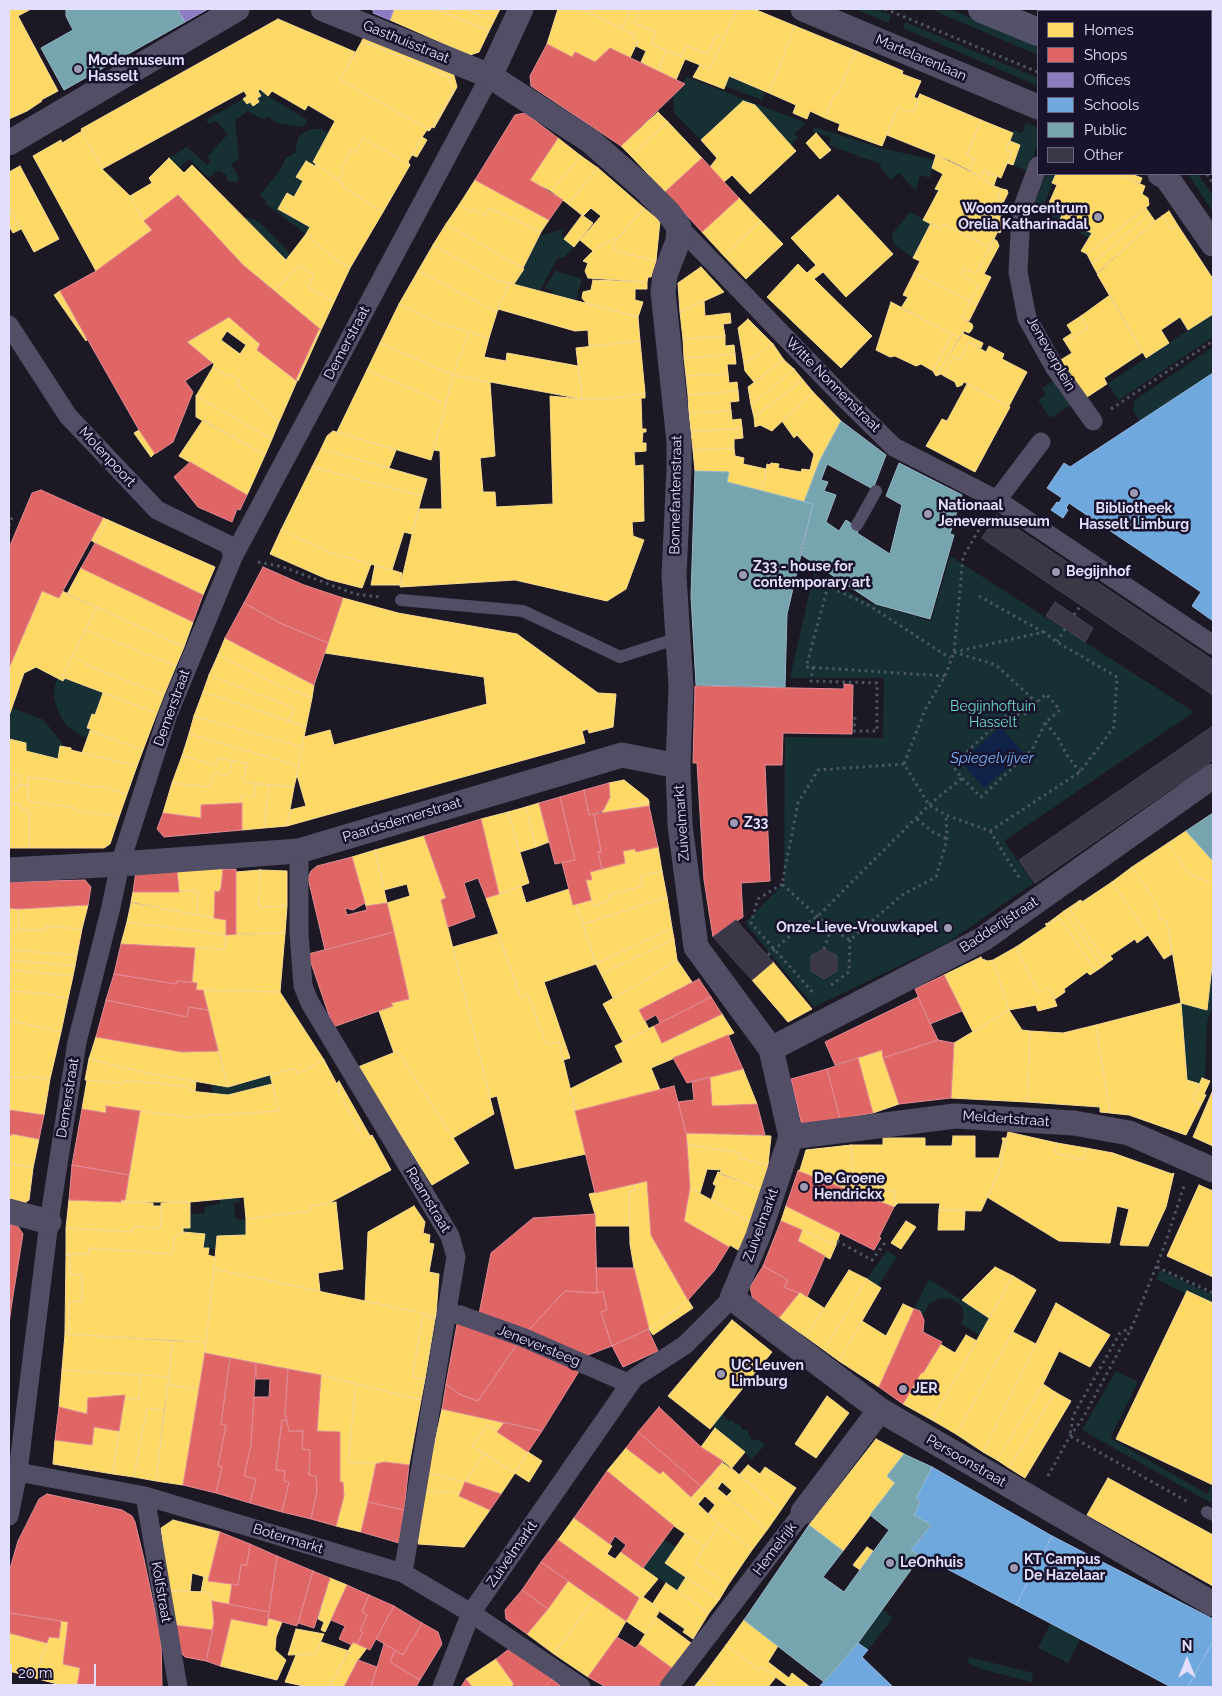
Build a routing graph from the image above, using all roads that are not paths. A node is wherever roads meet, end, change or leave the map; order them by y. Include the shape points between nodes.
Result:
1 (237, 9) edge
2 (323, 9) edge
3 (521, 9) edge
4 (803, 9) edge
5 (982, 9) edge
6 (1037, 32) edge
7 (490, 76) junction
8 (1037, 107) edge
9 (9, 144) edge
10 (1037, 169) edge
11 (1162, 175) edge
12 (679, 227) junction
13 (1213, 244) edge
14 (9, 326) edge
15 (1093, 421) road end
16 (1041, 442) dead end
17 (876, 491) dead end
18 (997, 500) junction
19 (857, 524) dead end
20 (233, 557) junction
21 (402, 600) road end
22 (678, 638) junction
23 (1213, 646) edge
24 (678, 766) junction
25 (1213, 776) edge
26 (299, 850) junction
27 (120, 864) junction
28 (9, 870) edge
29 (771, 1049) junction
30 (791, 1137) junction
31 (1203, 1165) edge
32 (9, 1211) edge
33 (49, 1222) junction
34 (732, 1298) junction
35 (446, 1313) junction
36 (630, 1384) junction
37 (880, 1410) junction
38 (14, 1482) edge
39 (145, 1496) junction
40 (803, 1512) joint
41 (9, 1516) edge
42 (403, 1573) junction
43 (1213, 1604) edge
44 (471, 1614) junction
45 (178, 1687) edge
46 (442, 1687) edge
47 (582, 1687) edge
48 (670, 1687) edge

1 - 9 street
2 - 7 street, Gasthuisstraat
3 - 7 street, Demerstraat
4 - 8 street, Martelarenlaan
5 - 6 main road
7 - 12 street, Witte Nonnenstraat via 589,140 643,187
7 - 20 street, Demerstraat
10 - 15 street, Jeneverplein via 1021,212 1018,272 1027,318 1055,368
11 - 13 street
12 - 18 street, Witte Nonnenstraat via 841,394 892,452
12 - 22 street, Bonnefantenstraat via 663,292 679,442 674,576
14 - 20 street, Molenpoort via 68,416 157,510 229,545
16 - 18 street
17 - 19 lane
18 - 23 street, Witte Nonnenstraat
20 - 27 street, Demerstraat via 168,714
21 - 22 lane via 523,611 620,658
22 - 24 street, Bonnefantenstraat via 681,686
24 - 26 street, Paardsdemerstraat via 622,755
24 - 29 street, Zuivelmarkt via 680,825 696,947
25 - 29 street, Badderijstraat via 983,938
26 - 27 street, Paardsdemerstraat
26 - 35 street, Raamstraat via 303,986 310,1003 450,1236 456,1257
27 - 28 street, Paardsdemerstraat
27 - 33 street, Demerstraat via 77,1042
29 - 30 street, Zuivelmarkt
30 - 31 street, Meldertstraat via 964,1116 1074,1124 1128,1133
30 - 34 street, Zuivelmarkt via 758,1236
32 - 33 street
33 - 38 street, Demerstraat
34 - 36 street, Zuivelmarkt via 685,1345 634,1378
34 - 37 street, Persoonstraat
35 - 36 street, Jeneversteeg via 522,1337
35 - 42 street, Raamstraat
36 - 44 street, Zuivelmarkt
37 - 40 street, Hemelrijk
37 - 43 street, Persoonstraat
38 - 39 street, Botermarkt
38 - 41 street, Demerstraat
39 - 42 street, Botermarkt
39 - 45 street, Kolfstraat
40 - 48 street, Hemelrijk
42 - 44 street, Botermarkt
44 - 46 street
44 - 47 street

